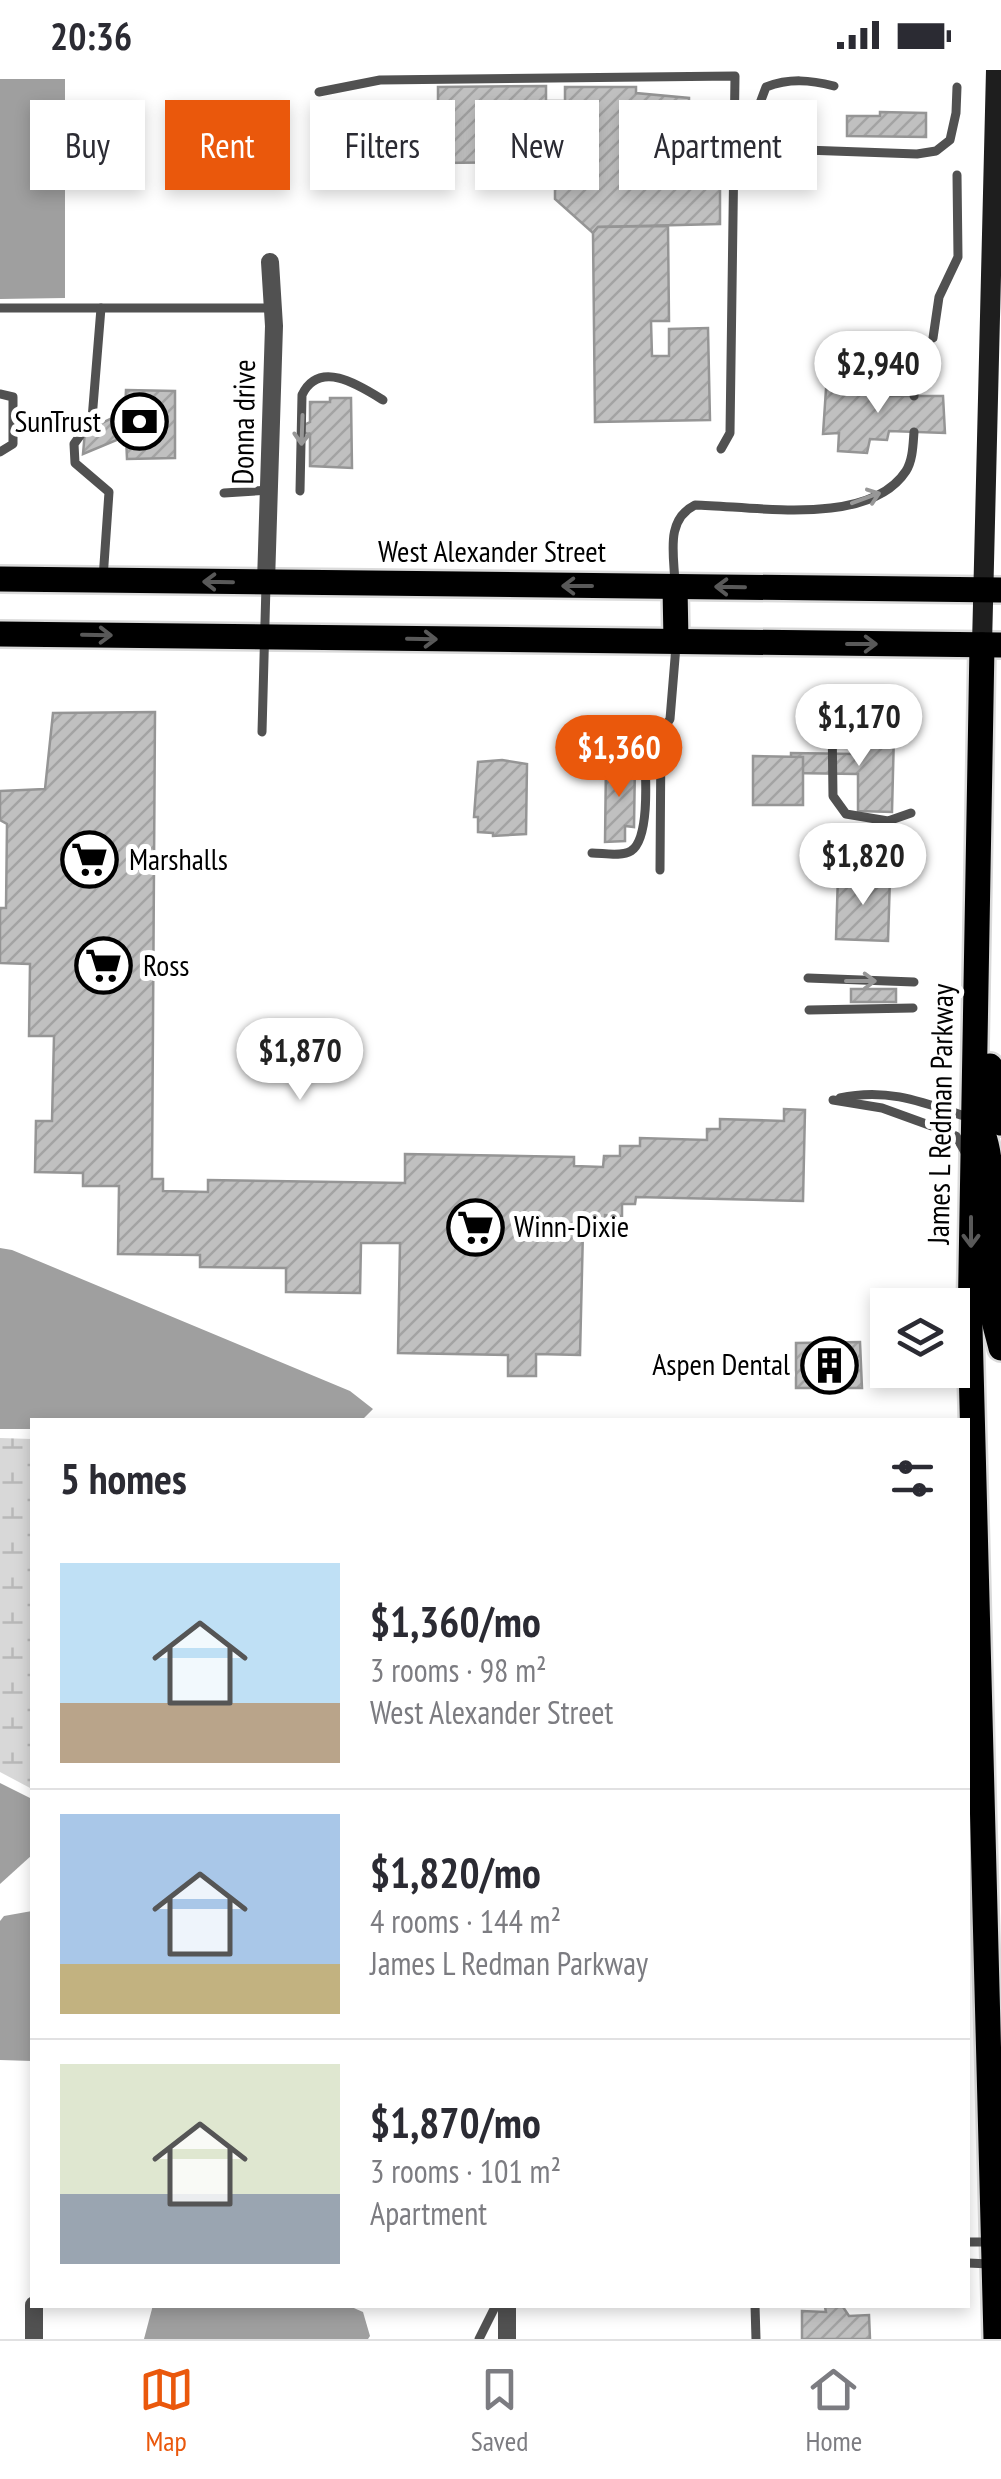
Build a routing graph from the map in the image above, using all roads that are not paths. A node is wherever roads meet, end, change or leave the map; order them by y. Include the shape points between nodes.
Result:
1 (996, 70) edge
2 (834, 86) dead end
3 (957, 86) dead end
4 (319, 92) dead end
5 (956, 175) dead end
6 (997, 175) edge
7 (270, 262) dead end
8 (0, 308) edge
9 (100, 308) junction
10 (273, 308) junction
11 (934, 338) dead end
12 (913, 340) dead end
13 (0, 394) edge
14 (914, 396) dead end
15 (382, 400) dead end
16 (914, 432) dead end
17 (721, 450) dead end
18 (0, 452) edge
19 (270, 490) junction
20 (300, 490) dead end
21 (224, 493) dead end
22 (103, 580) junction
23 (266, 582) junction
24 (8, 583) edge
25 (675, 586) junction
26 (992, 590) edge
27 (0, 634) edge
28 (266, 637) junction
29 (676, 641) junction
30 (991, 645) edge
31 (832, 720) dead end
32 (262, 732) dead end
33 (644, 733) dead end
34 (910, 813) dead end
35 (592, 852) dead end
36 (660, 870) dead end
37 (976, 944) junction
38 (808, 978) dead end
39 (914, 982) dead end
40 (913, 1008) dead end
41 (809, 1010) dead end
42 (973, 1119) junction
43 (1001, 1124) edge
44 (972, 1164) junction
45 (964, 1288) edge
46 (1001, 1348) edge
47 (964, 1388) edge
48 (965, 1418) edge
49 (970, 1514) edge
50 (978, 1679) edge
51 (987, 1998) junction
52 (1001, 2031) edge
53 (989, 2250) edge
54 (34, 2308) edge
55 (494, 2308) edge
56 (507, 2308) edge
57 (755, 2308) edge
58 (34, 2339) edge
59 (479, 2339) edge
60 (507, 2339) edge
61 (756, 2339) edge
62 (996, 2339) edge

1 - 6 main road, James L Redman Parkway
2 - 3 lane via 810,80 766,87 760,103 763,141 778,149 936,151 950,140
4 - 17 lane via 380,80 735,76 730,433
5 - 11 lane via 958,257 939,297
6 - 26 main road, James L Redman Parkway
7 - 10 street, Donna drive
8 - 9 lane
9 - 10 lane
9 - 22 lane via 92,419 74,444 75,462 109,492
10 - 19 street, Donna drive
12 - 14 lane
13 - 18 lane via 15,404 13,444
15 -> 20 lane via 349,379 308,382 302,395
25 -> 16 lane via 675,521 684,510 828,509 868,499 908,469
19 - 21 lane
19 - 23 street, Donna drive
23 -> 22 main road, West Alexander Street
22 - 24 main road, West Alexander Street
25 -> 23 main road, West Alexander Street
23 - 28 lane
26 -> 25 main road, West Alexander Street
25 - 29 main road
26 - 30 main road, James L Redman Parkway
27 -> 28 main road
28 -> 29 main road
28 - 32 lane
29 -> 30 main road
29 - 36 lane via 670,719 661,733
30 - 37 main road, James L Redman Parkway
31 - 34 lane via 833,796 846,814 888,820
33 - 35 lane via 644,829 628,854
37 - 42 main road, James L Redman Parkway
37 - 43 main road via 990,989 990,1089
38 -> 39 lane
40 - 41 lane
42 - 44 main road, James L Redman Parkway
42 - 44 lane via 870,1092 832,1100 882,1108 956,1136
42 - 46 main road via 990,1155 992,1310
44 -> 45 main road, James L Redman Parkway
47 - 48 main road, James L Redman Parkway
49 - 50 main road, James L Redman Parkway
50 - 51 main road, James L Redman Parkway
51 - 52 main road
51 - 53 main road, James L Redman Parkway
53 - 62 main road, James L Redman Parkway
54 - 58 street
55 - 59 lane
56 - 60 street
57 - 61 lane

